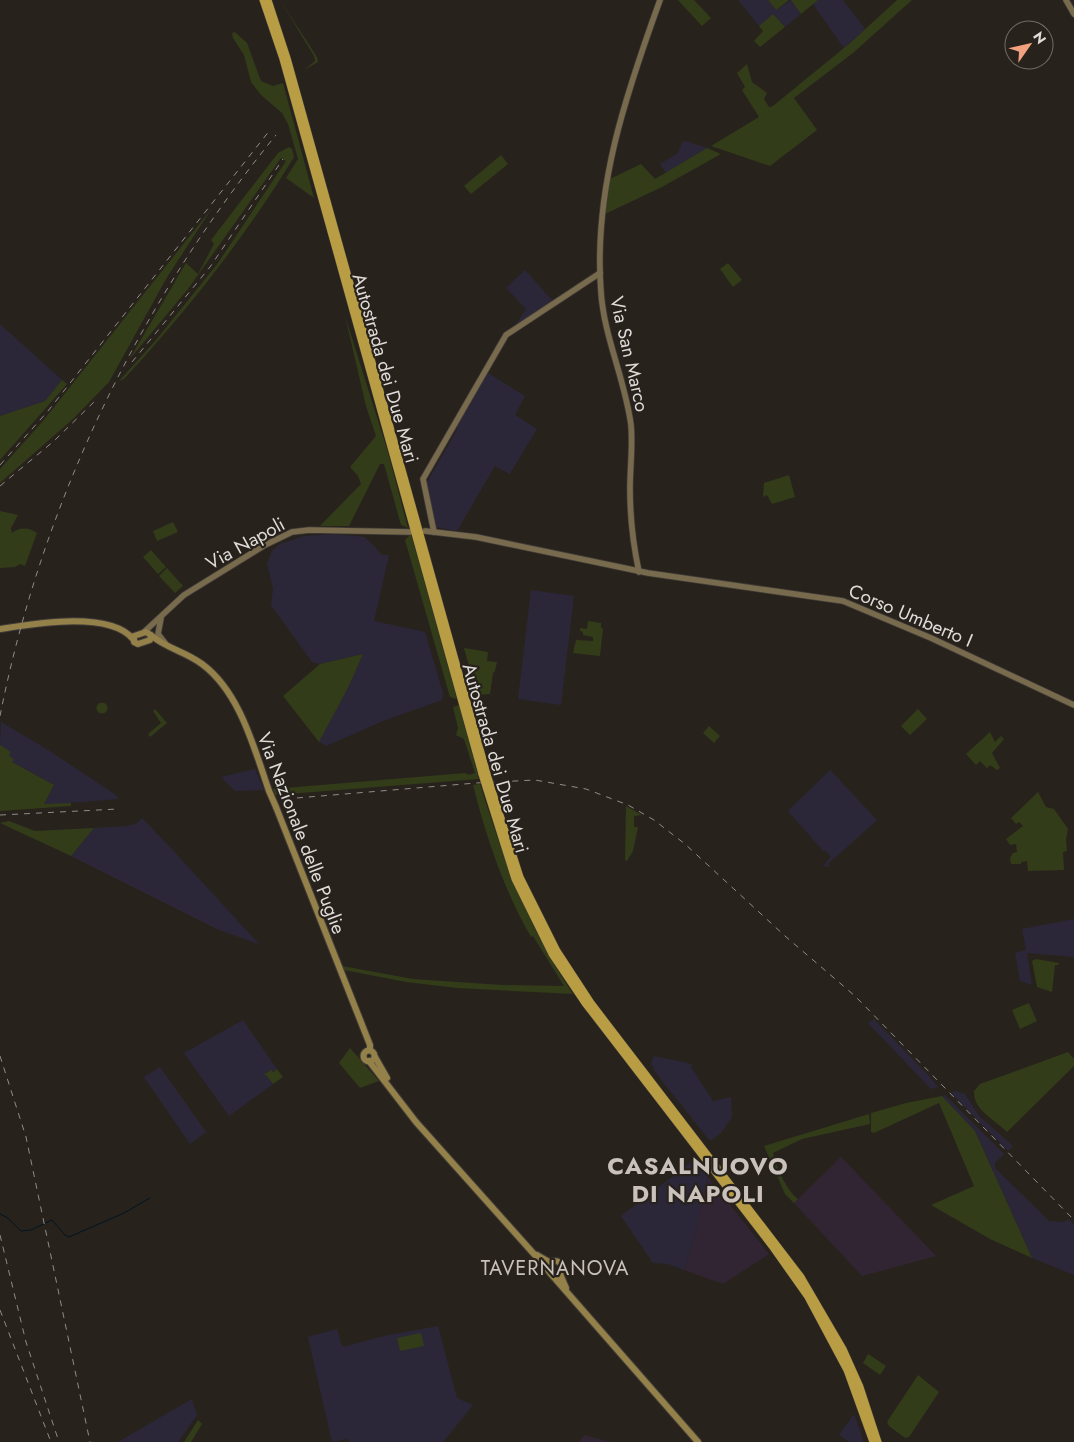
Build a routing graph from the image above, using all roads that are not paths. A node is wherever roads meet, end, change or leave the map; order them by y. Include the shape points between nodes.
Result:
1 (263, 0) edge
2 (268, 0) edge
3 (660, 0) edge
4 (1066, 0) edge
5 (1074, 14) edge
6 (600, 273) junction
7 (425, 531) dead end
8 (410, 532) dead end
9 (434, 532) junction
10 (639, 572) junction
11 (162, 615) junction
12 (0, 629) edge
13 (144, 636) junction
14 (169, 645) junction
15 (176, 650) junction
16 (1074, 705) edge
17 (485, 774) junction
18 (588, 1003) junction
19 (370, 1050) junction
20 (372, 1059) junction
21 (551, 1263) junction
22 (550, 1273) junction
23 (560, 1274) junction
24 (565, 1289) junction
25 (698, 1442) edge
26 (702, 1442) edge
27 (873, 1442) edge
28 (878, 1442) edge

1 - 17 highway, Autostrada dei Due Mari
2 - 17 highway, Autostrada dei Due Mari via 288,58
3 - 6 main road, Via San Marco via 628,90 612,156 601,221
4 - 5 main road
6 - 9 main road via 506,335 422,479
6 - 10 main road, Via San Marco via 604,320 631,427 632,532
7 - 9 main road
8 - 11 main road, Via Napoli via 292,532 184,595
9 - 10 main road via 476,537
10 - 16 main road, Corso Umberto I via 858,605
11 - 13 main road, Via Napoli
11 - 14 main road via 158,634
12 - 13 main road, Via Nazionale delle Puglie via 69,621 98,623
13 - 14 main road, Via Nazionale delle Puglie
13 - 15 main road, Via Nazionale delle Puglie
14 - 15 main road, Via Nazionale delle Puglie
15 - 19 main road, Via Nazionale delle Puglie, bridge via 201,663 222,684 235,705
17 - 18 highway, Autostrada dei Due Mari, bridge via 501,840 524,898 545,942
18 - 27 highway, Autostrada dei Due Mari via 804,1291 847,1370
18 - 28 highway, Autostrada dei Due Mari via 801,1277 849,1362
19 - 20 main road via 374,1052
19 - 20 main road via 364,1056
20 - 21 main road via 419,1120 539,1257
20 - 22 main road via 416,1122
21 - 22 main road
21 - 23 main road via 561,1264
22 - 23 main road
22 - 24 main road
23 - 24 main road
24 - 25 main road
24 - 26 main road

